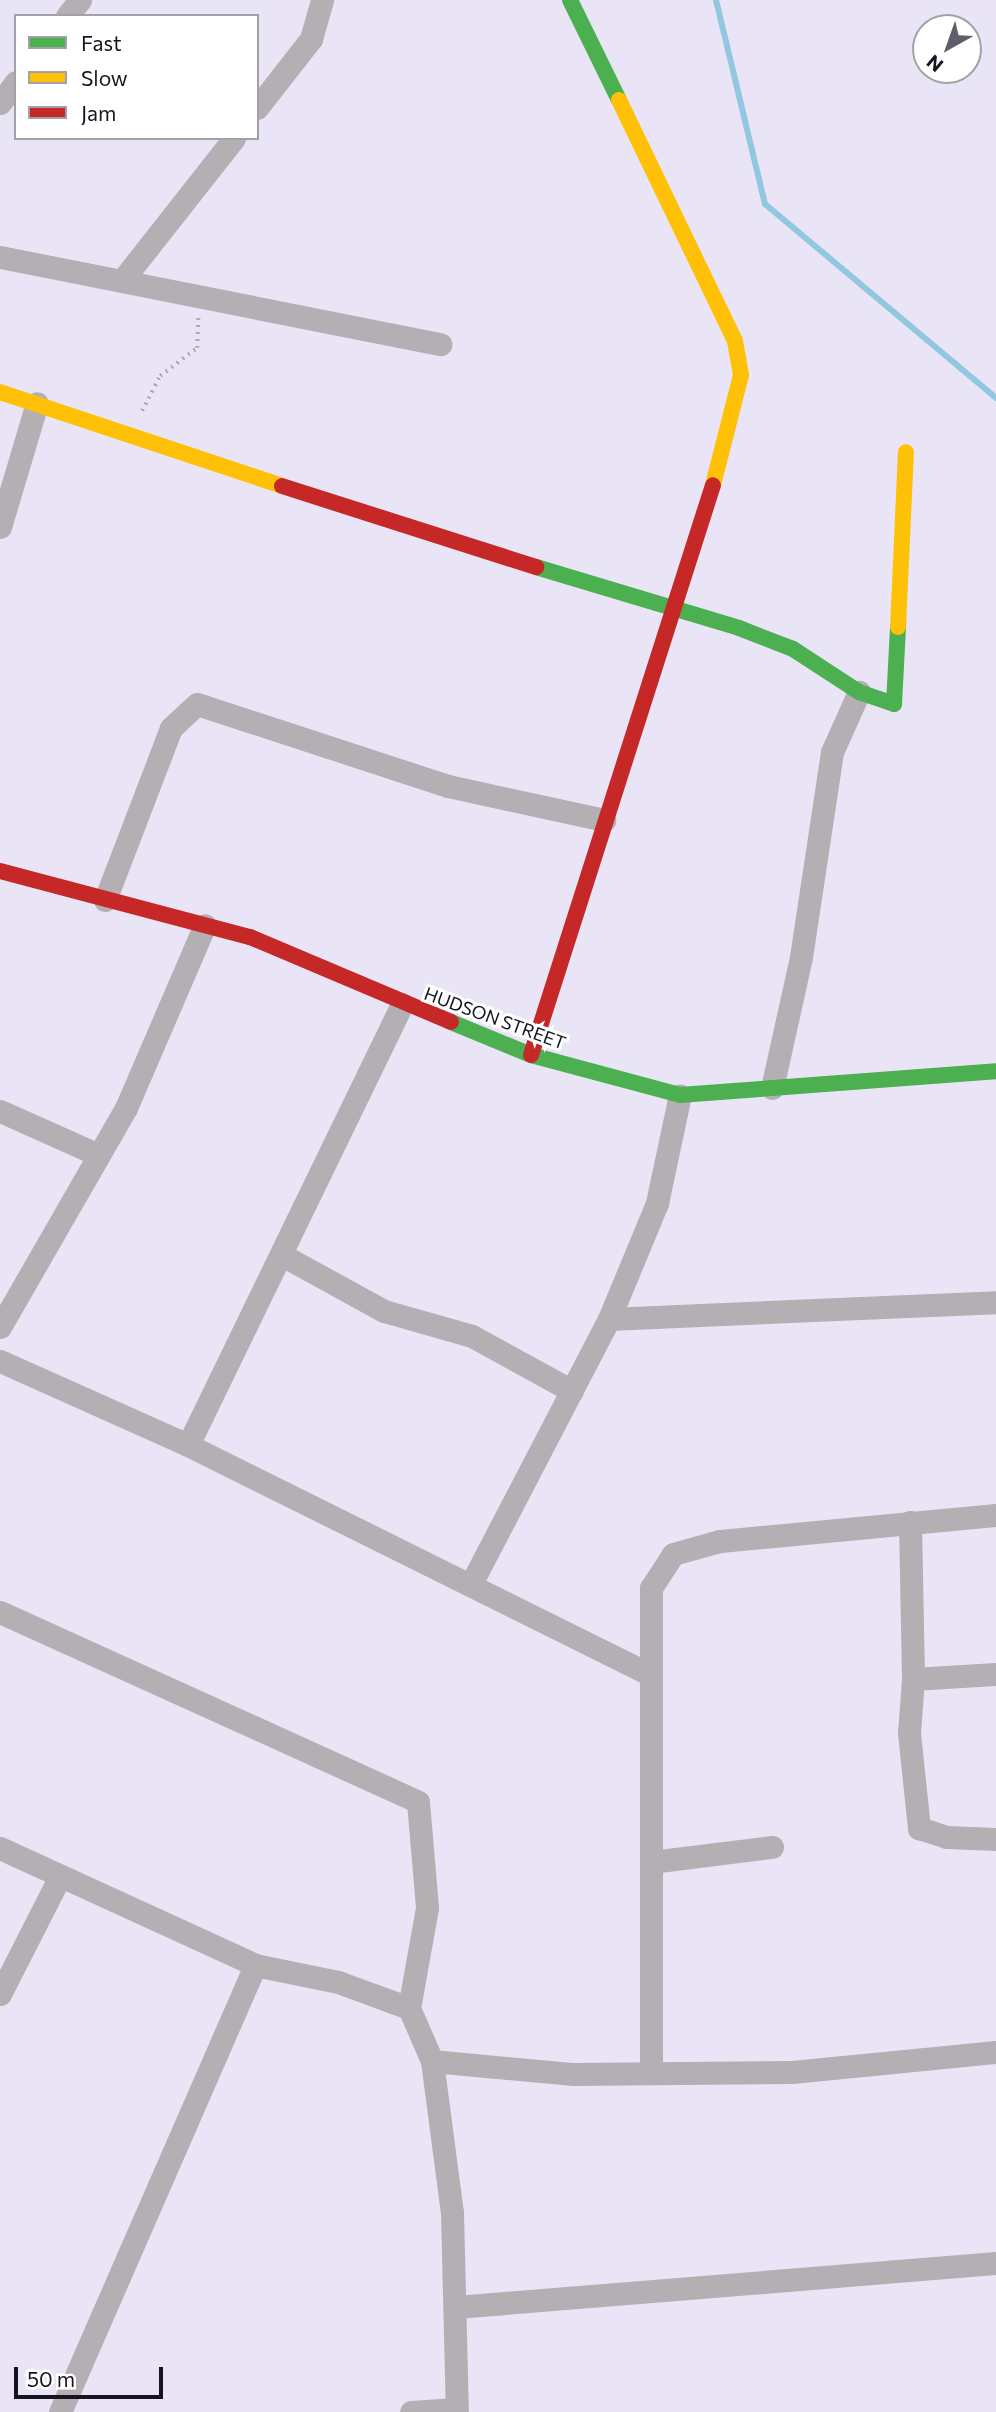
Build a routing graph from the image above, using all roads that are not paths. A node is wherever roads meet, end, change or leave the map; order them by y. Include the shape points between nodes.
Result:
1 (80, 0) edge
2 (322, 0) edge
3 (570, 0) edge
4 (69, 14) edge
5 (14, 85) edge
6 (0, 103) edge
7 (259, 105) edge
8 (232, 140) edge
9 (0, 257) edge
10 (124, 278) junction
11 (440, 344) dead end
12 (0, 392) edge
13 (37, 403) junction
14 (906, 452) dead end
15 (0, 527) edge
16 (672, 605) junction
17 (859, 692) junction
18 (604, 820) junction
19 (0, 871) edge
20 (105, 900) junction
21 (205, 925) junction
22 (402, 1004) junction
23 (531, 1055) junction
24 (996, 1071) edge
25 (772, 1088) junction
26 (680, 1095) junction
27 (0, 1111) edge
28 (99, 1155) junction
29 (282, 1255) junction
30 (996, 1302) edge
31 (609, 1319) junction
32 (0, 1327) edge
33 (0, 1360) edge
34 (572, 1391) junction
35 (188, 1445) junction
36 (996, 1515) edge
37 (910, 1522) junction
38 (472, 1583) junction
39 (0, 1612) edge
40 (996, 1674) edge
41 (651, 1675) junction
42 (913, 1679) junction
43 (996, 1839) edge
44 (772, 1847) dead end
45 (0, 1848) edge
46 (651, 1862) junction
47 (58, 1878) junction
48 (255, 1965) junction
49 (0, 1994) edge
50 (410, 2008) junction
51 (996, 2052) edge
52 (432, 2061) junction
53 (652, 2070) junction
54 (996, 2263) edge
55 (456, 2307) junction
56 (456, 2410) edge
57 (60, 2412) edge
58 (411, 2412) edge

1 - 4 street
2 - 7 street via 311,39
3 - 16 street via 735,341 741,375
5 - 6 street
8 - 10 street
9 - 10 street
10 - 11 street
12 - 13 street
13 - 15 street
13 - 16 street via 545,571
14 - 17 street via 894,704
16 - 17 street via 793,649
16 - 18 street
17 - 25 street via 832,752 801,957
18 - 20 street via 448,786 197,704 171,728
18 - 23 street
19 - 20 street, HUDSON STREET
20 - 21 street, HUDSON STREET
21 - 22 street, HUDSON STREET via 250,937
21 - 28 street via 126,1108
22 - 23 street, HUDSON STREET
22 - 29 street
23 - 26 street, HUDSON STREET
24 - 25 street, HUDSON STREET
25 - 26 street, HUDSON STREET
26 - 31 street via 657,1203
27 - 28 street
28 - 32 street
29 - 34 street via 384,1311 472,1336
29 - 35 street
30 - 31 street
31 - 34 street
33 - 35 street
34 - 38 street
35 - 38 street
36 - 37 street
37 - 41 street via 720,1541 673,1554 651,1588
37 - 42 street
38 - 41 street
39 - 50 street via 418,1802 427,1908
40 - 42 street
41 - 46 street
42 - 43 street via 909,1746 919,1828 946,1837
44 - 46 street
45 - 47 street
46 - 53 street
47 - 48 street
47 - 49 street
48 - 50 street via 338,1982
48 - 57 street
50 - 52 street
51 - 53 street via 792,2072
52 - 53 street via 573,2074
52 - 55 street via 452,2211
54 - 55 street
55 - 56 street
56 - 58 street

